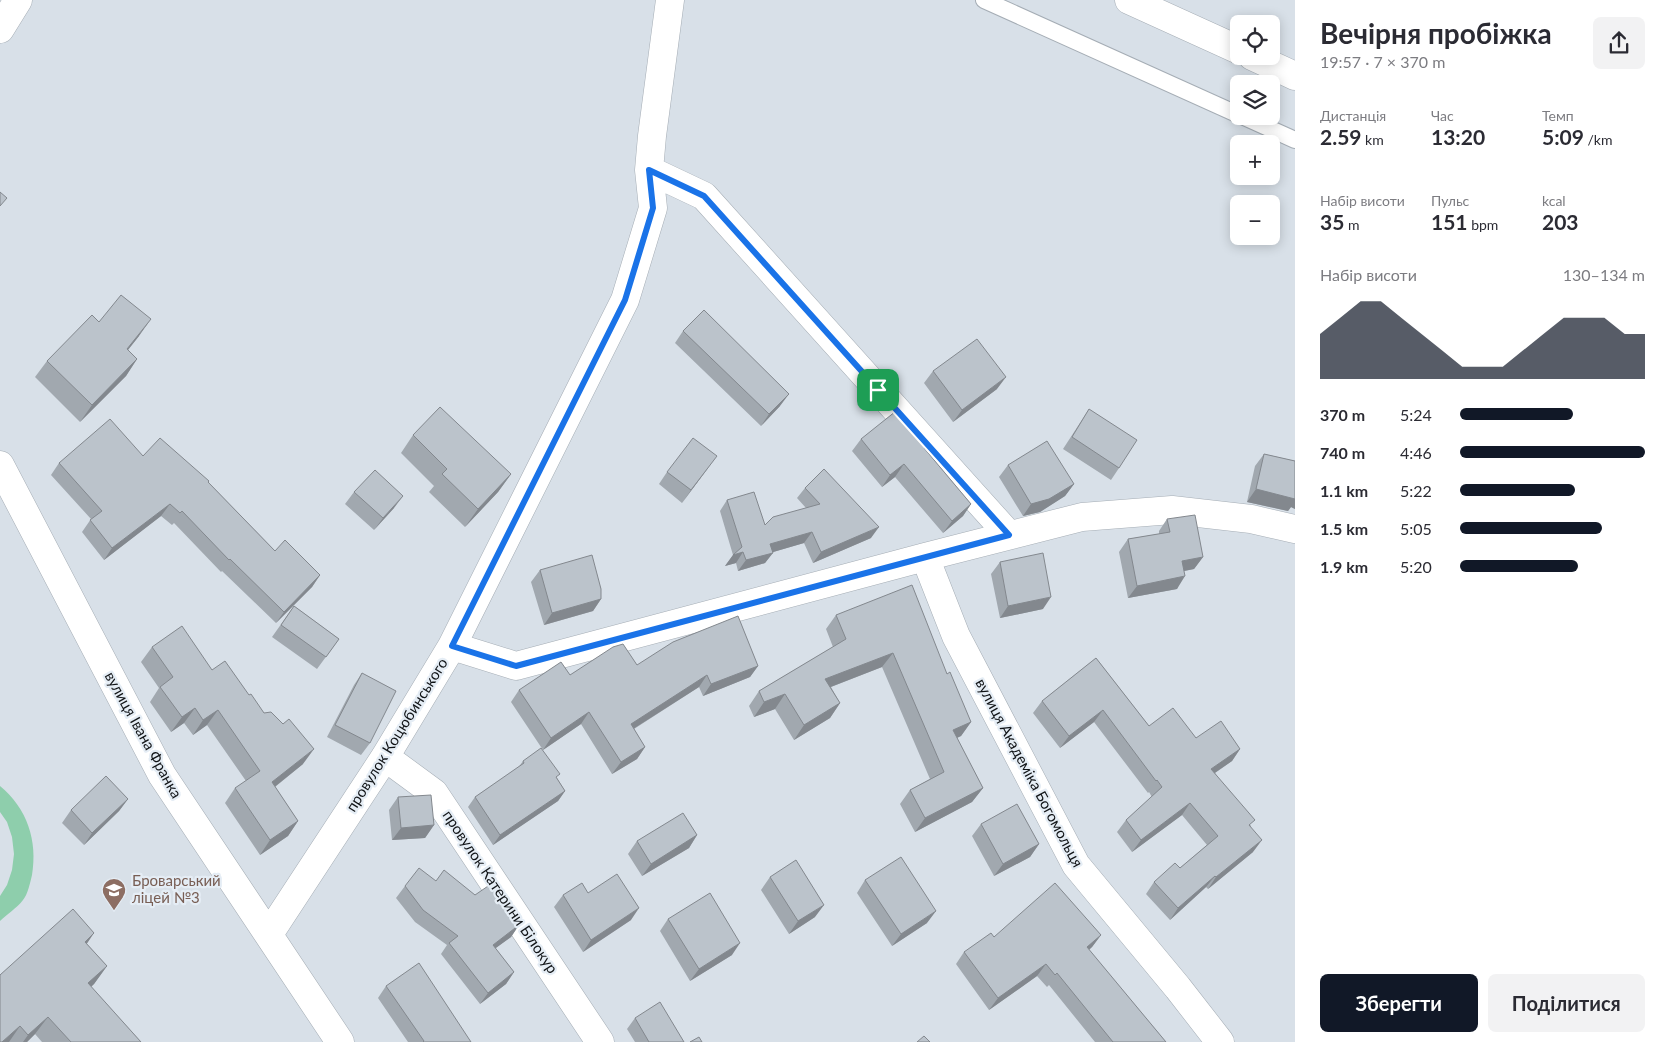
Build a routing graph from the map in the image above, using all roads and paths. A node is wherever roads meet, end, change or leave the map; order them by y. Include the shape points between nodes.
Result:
1 (18, 0) edge
2 (670, 0) edge
3 (984, 0) edge
4 (1129, 0) edge
5 (0, 29) edge
6 (1230, 46) edge
7 (1271, 65) edge
8 (1295, 76) edge
9 (1230, 111) edge
10 (1262, 125) edge
11 (1295, 140) edge
12 (649, 170) junction
13 (0, 465) edge
14 (1295, 529) edge
15 (1009, 535) junction
16 (925, 557) junction
17 (452, 646) junction
18 (385, 757) junction
19 (269, 934) junction
20 (340, 1042) edge
21 (600, 1042) edge
22 (1220, 1042) edge

1 - 5 street
2 - 12 street, провулок Коцюбинського
3 - 9 lane
4 - 6 street
7 - 8 street
10 - 11 lane
12 - 15 street via 704,196
12 - 17 street, провулок Коцюбинського via 653,208 625,300
13 - 19 street, вулиця Івана Франка via 162,774
14 - 15 street via 1252,519 1172,510 1082,517
15 - 16 street
16 - 17 street via 516,666
16 - 22 street, вулиця Академіка Богомольця via 956,636 1076,865
17 - 18 street, провулок Коцюбинського
18 - 19 street, провулок Коцюбинського
18 - 21 street, провулок Катерини Білокур via 434,793
19 - 20 street, вулиця Івана Франка

